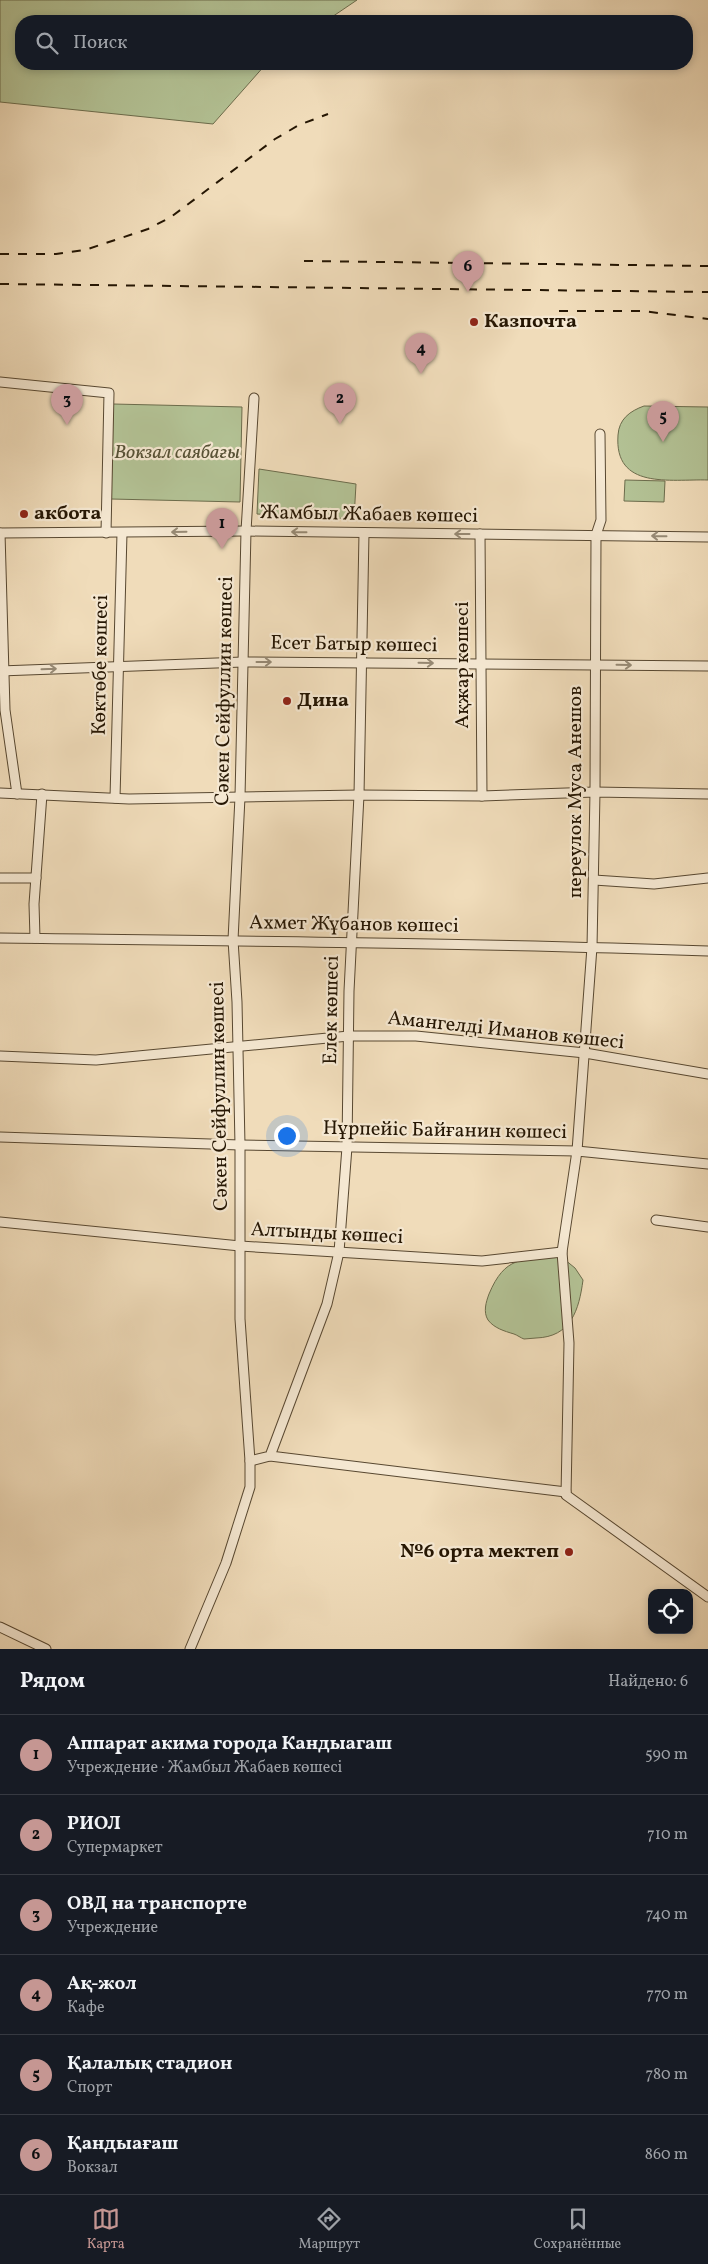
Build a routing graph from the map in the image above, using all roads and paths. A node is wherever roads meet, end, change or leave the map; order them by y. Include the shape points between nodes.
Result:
1 (0, 382) edge
2 (254, 398) dead end
3 (600, 434) dead end
4 (246, 531) junction
5 (0, 533) edge
6 (106, 533) junction
7 (122, 533) junction
8 (364, 533) junction
9 (480, 534) junction
10 (596, 535) junction
11 (708, 537) edge
12 (1, 620) edge
13 (244, 662) junction
14 (362, 663) junction
15 (480, 664) junction
16 (594, 665) junction
17 (708, 666) edge
18 (119, 668) junction
19 (2, 671) edge
20 (595, 792) junction
21 (0, 794) edge
22 (17, 794) junction
23 (42, 794) junction
24 (708, 794) edge
25 (359, 795) junction
26 (482, 796) junction
27 (240, 797) junction
28 (115, 798) junction
29 (0, 878) edge
30 (36, 878) junction
31 (708, 878) edge
32 (594, 880) junction
33 (0, 938) edge
34 (35, 938) junction
35 (233, 940) junction
36 (351, 943) junction
37 (592, 947) junction
38 (708, 951) edge
39 (349, 1036) junction
40 (238, 1045) junction
41 (585, 1053) junction
42 (0, 1056) edge
43 (708, 1074) edge
44 (0, 1137) edge
45 (240, 1145) junction
46 (347, 1147) junction
47 (577, 1151) junction
48 (708, 1164) edge
49 (656, 1220) dead end
50 (0, 1222) edge
51 (708, 1227) edge
52 (240, 1246) junction
53 (339, 1252) junction
54 (562, 1252) junction
55 (270, 1456) junction
56 (250, 1462) junction
57 (566, 1492) junction
58 (708, 1597) edge
59 (0, 1627) edge
60 (46, 1649) edge
61 (190, 1649) edge

1 - 6 street via 109,393
2 - 4 street, Сәкен Сейфуллин көшесі
3 - 10 street, переулок Муса Анешов via 601,520
4 -> 7 street, Жамбыл Жабаев көшесі
8 -> 4 street, Жамбыл Жабаев көшесі
4 - 13 street, Сәкен Сейфуллин көшесі
5 - 6 street, Жамбыл Жабаев көшесі
5 - 12 street
6 - 7 street, Жамбыл Жабаев көшесі
7 - 18 street, Көктөбе көшесі
9 -> 8 street, Жамбыл Жабаев көшесі
8 - 14 street, Елек көшесі
9 - 10 street, Жамбыл Жабаев көшесі
9 - 15 street, Ақжар көшесі
11 -> 10 street, Жамбыл Жабаев көшесі
10 - 16 street, переулок Муса Анешов
12 - 19 street
13 -> 14 street, Есет Батыр көшесі
13 - 18 street, Есет Батыр көшесі
13 - 27 street, Сәкен Сейфуллин көшесі
14 -> 15 street, Есет Батыр көшесі
14 - 25 street, Елек көшесі
15 - 16 street, Есет Батыр көшесі
15 - 26 street, Ақжар көшесі
16 -> 17 street, Есет Батыр көшесі
16 - 20 street, переулок Муса Анешов
19 -> 18 street, Есет Батыр көшесі
18 - 28 street, Көктөбе көшесі
19 - 22 street
20 - 24 street
20 - 26 street
20 - 32 street, переулок Муса Анешов
21 - 22 street
22 - 23 street
23 - 28 street
23 - 30 street
25 - 26 street
25 - 27 street
25 - 36 street, Елек көшесі
27 - 28 street
27 - 35 street, Сәкен Сейфуллин көшесі
29 - 30 street
30 - 34 street
31 - 32 street via 654,884
32 - 37 street, переулок Муса Анешов
33 - 34 street, Ахмет Жұбанов көшесі
34 - 35 street, Ахмет Жұбанов көшесі
35 - 36 street, Ахмет Жұбанов көшесі
35 - 40 street, Сәкен Сейфуллин көшесі
36 - 37 street, Ахмет Жұбанов көшесі
36 - 39 street, Елек көшесі
37 - 38 street, Ахмет Жұбанов көшесі
37 - 41 street, переулок Муса Анешов
39 - 40 street, Амангелді Иманов көшесі
39 - 41 street, Амангелді Иманов көшесі via 416,1036
39 - 46 street, Елек көшесі
40 - 42 street, Амангелді Иманов көшесі via 96,1060
40 - 45 street, Сәкен Сейфуллин көшесі
41 - 43 street, Амангелді Иманов көшесі
41 - 47 street, переулок Муса Анешов
44 - 45 street, Нұрпейіс Байғанин көшесі
45 - 46 street, Нұрпейіс Байғанин көшесі
45 - 52 street, Сәкен Сейфуллин көшесі
46 - 47 street, Нұрпейіс Байғанин көшесі
46 - 53 street, Елек көшесі
47 - 48 street, Нұрпейіс Байғанин көшесі
47 - 54 street, переулок Муса Анешов
49 - 51 street
50 - 52 street, Алтынды көшесі
52 - 53 street, Алтынды көшесі
52 - 56 street, Сәкен Сейфуллин көшесі via 240,1319
53 - 54 street, Алтынды көшесі via 482,1260
53 - 55 street, Елек көшесі via 327,1304
54 - 57 street, переулок Муса Анешов via 568,1342
55 - 56 street
55 - 57 street
56 - 61 street, Сәкен Сейфуллин көшесі via 250,1487 243,1514
57 - 58 street
59 - 60 street

